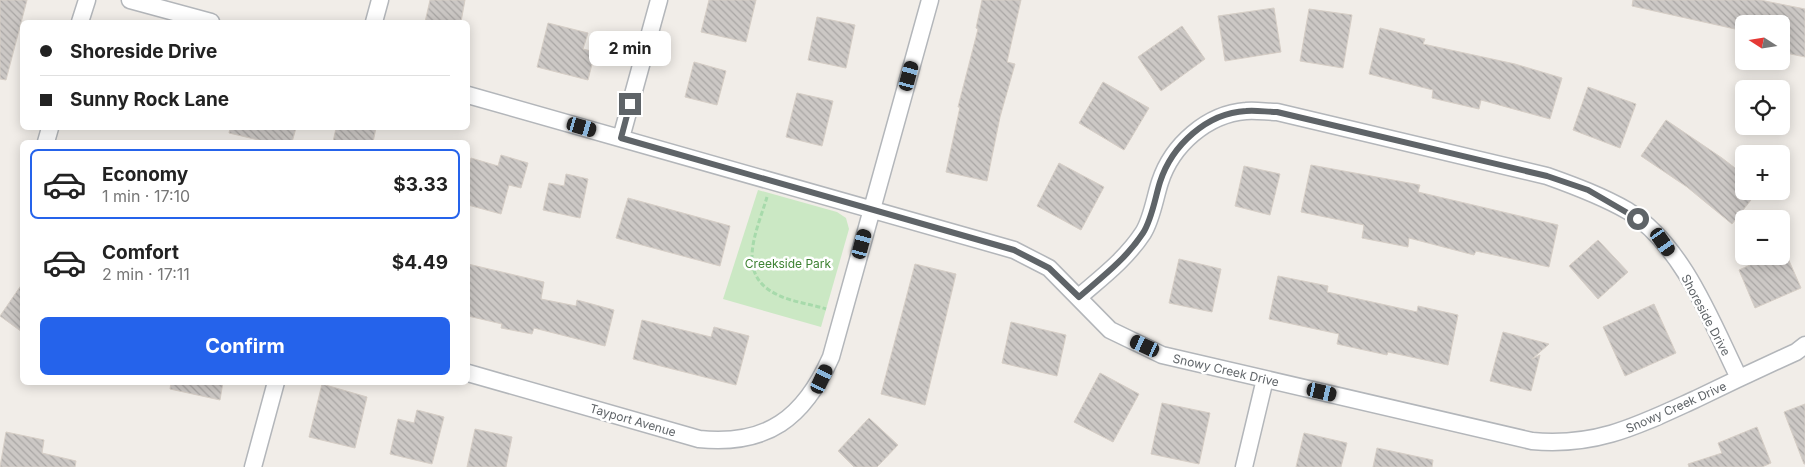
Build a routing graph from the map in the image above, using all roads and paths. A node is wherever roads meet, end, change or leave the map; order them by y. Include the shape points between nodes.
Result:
1 (87, 0) edge
2 (130, 0) edge
3 (380, 0) edge
4 (659, 0) edge
5 (930, 0) edge
6 (81, 20) edge
7 (204, 20) edge
8 (375, 20) edge
9 (470, 95) edge
10 (621, 138) junction
11 (772, 181) junction
12 (872, 210) junction
13 (1079, 297) junction
14 (844, 313) junction
15 (1805, 345) edge
16 (470, 374) edge
17 (1739, 378) junction
18 (1265, 379) junction
19 (275, 385) edge
20 (253, 467) edge
21 (1244, 467) edge

1 - 6 street
2 - 7 street
3 - 8 street
4 - 10 street
5 - 12 street, Tayport Avenue
9 - 10 street, Snowy Creek Drive
10 - 11 street, Snowy Creek Drive
11 - 12 street, Snowy Creek Drive
11 - 14 path via 752,248 751,266 760,282 778,295
12 - 13 street, Snowy Creek Drive via 1014,250 1049,268
12 - 14 street, Tayport Avenue
13 - 17 street, Shoreside Drive via 1122,260 1144,231 1161,179 1183,142 1217,118 1246,111 1277,112 1547,176 1588,190 1629,212 1663,242 1692,282
13 - 18 street, Snowy Creek Drive via 1110,330 1162,355
14 - 16 street, Tayport Avenue via 822,379 808,400 778,426 748,438 699,439
15 - 17 street, Snowy Creek Drive
17 - 18 street, Snowy Creek Drive via 1630,429 1602,437 1554,443 1532,441
18 - 21 street
19 - 20 street

